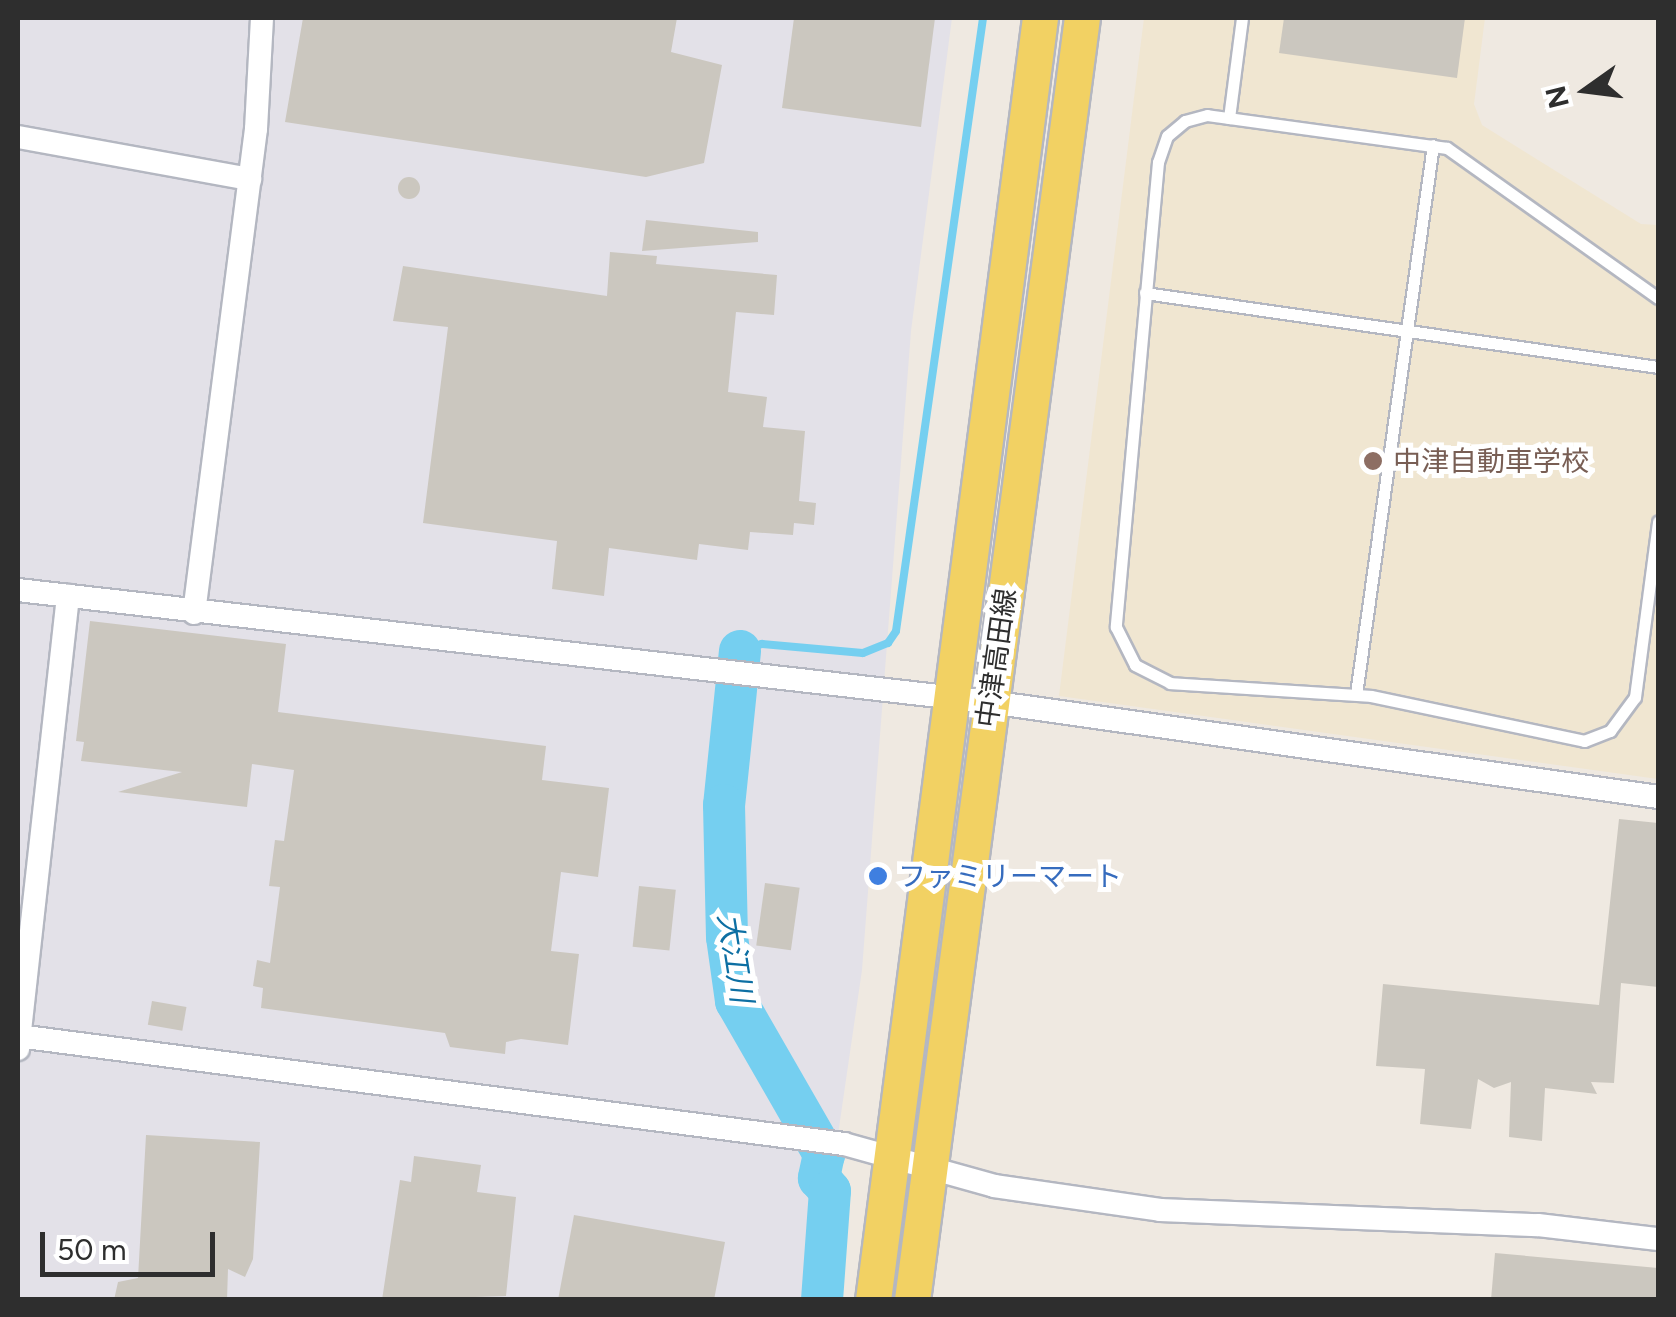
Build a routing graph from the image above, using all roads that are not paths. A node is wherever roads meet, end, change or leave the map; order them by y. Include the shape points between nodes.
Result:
1 (262, 18) edge
2 (1040, 18) edge
3 (1082, 18) edge
4 (1242, 18) edge
5 (1229, 118) junction
6 (18, 137) edge
7 (1433, 145) junction
8 (250, 179) junction
9 (1145, 293) junction
10 (1658, 298) edge
11 (1407, 331) junction
12 (1658, 367) edge
13 (1658, 522) edge
14 (18, 590) edge
15 (68, 596) junction
16 (194, 613) junction
17 (1356, 694) junction
18 (952, 698) junction
19 (990, 702) junction
20 (1658, 797) edge
21 (18, 1040) edge
22 (892, 1155) junction
23 (928, 1169) junction
24 (1658, 1239) edge
25 (874, 1300) edge
26 (912, 1300) edge

1 - 8 street
2 - 18 main road, 中津高田線
3 - 19 main road, 中津高田線
4 - 5 lane
5 - 7 lane
5 - 9 lane via 1195,117 1160,148
6 - 8 street
7 - 10 lane via 1474,163
7 - 11 lane
8 - 16 street
9 - 11 lane
9 - 17 lane via 1114,609 1126,653 1144,673 1182,686
11 - 12 lane
11 - 17 lane
13 - 17 lane via 1635,697 1624,719 1603,736 1575,742
14 - 15 street
15 - 16 street
15 - 21 street
16 - 18 street
18 - 19 street
18 - 22 main road, 中津高田線
19 - 20 street
19 - 23 main road, 中津高田線
21 - 22 street
22 - 23 street
22 - 25 main road, 中津高田線
23 - 24 street via 994,1186 1160,1210 1538,1224
23 - 26 main road, 中津高田線

